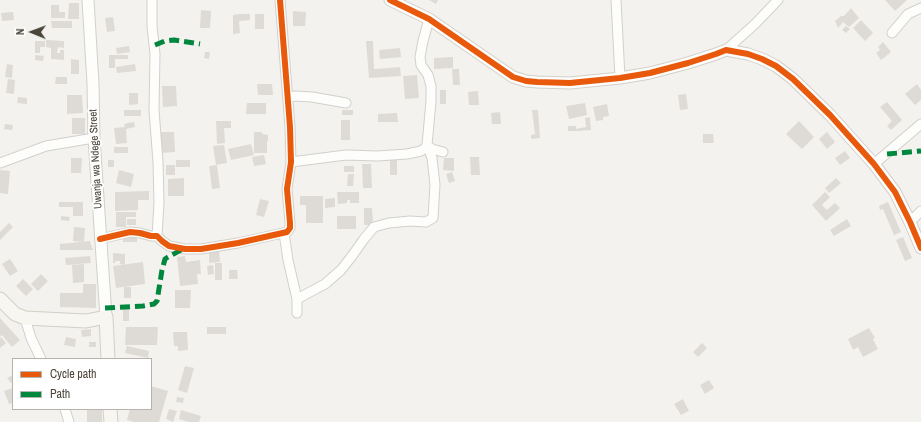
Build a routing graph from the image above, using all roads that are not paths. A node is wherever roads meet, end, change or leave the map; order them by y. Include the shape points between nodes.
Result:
1 (88, 0) edge
2 (152, 0) edge
3 (280, 0) edge
4 (390, 0) edge
5 (616, 0) edge
6 (778, 0) edge
7 (921, 8) edge
8 (429, 19) junction
9 (892, 33) dead end
10 (726, 50) junction
11 (620, 78) junction
12 (288, 97) junction
13 (346, 103) dead end
14 (921, 124) edge
15 (94, 138) junction
16 (427, 145) junction
17 (443, 152) dead end
18 (291, 162) junction
19 (0, 163) edge
20 (874, 164) junction
21 (921, 211) edge
22 (910, 222) junction
23 (284, 233) junction
24 (157, 236) junction
25 (100, 239) junction
26 (921, 248) edge
27 (0, 299) edge
28 (297, 299) junction
29 (297, 313) dead end
30 (106, 317) junction
31 (25, 318) junction
32 (41, 358) edge
33 (108, 358) edge
34 (65, 410) edge
35 (110, 410) edge
36 (69, 422) edge
37 (111, 422) edge

1 - 15 street, Uwanja wa Ndege Street
2 - 24 street via 155,54 154,110 159,176
3 - 12 street
4 - 8 street
5 - 11 street
6 - 10 street
7 - 9 street via 908,14
8 - 11 street via 513,77 526,81 570,83
8 - 16 street via 420,57 431,86
10 - 11 street via 688,63
10 - 20 street via 762,59 793,79
12 - 13 street via 312,97
12 - 18 street
14 - 20 street
15 - 19 street via 46,146
15 - 25 street, Uwanja wa Ndege Street
16 - 17 street
16 - 18 street via 421,151 407,154 346,155
16 - 28 street via 432,158 435,185 433,218 426,222 389,223 374,227 341,270 325,284
18 - 23 street via 287,189 290,228
20 - 22 street via 895,192
21 - 22 street
22 - 26 street
23 - 24 street via 201,248 169,246
23 - 28 street
24 - 25 street via 130,232
25 - 30 street, Uwanja wa Ndege Street
27 - 31 main road via 15,314
28 - 29 street
30 - 31 main road via 86,321
30 - 33 main road
31 - 32 street
34 - 36 street
35 - 37 main road

